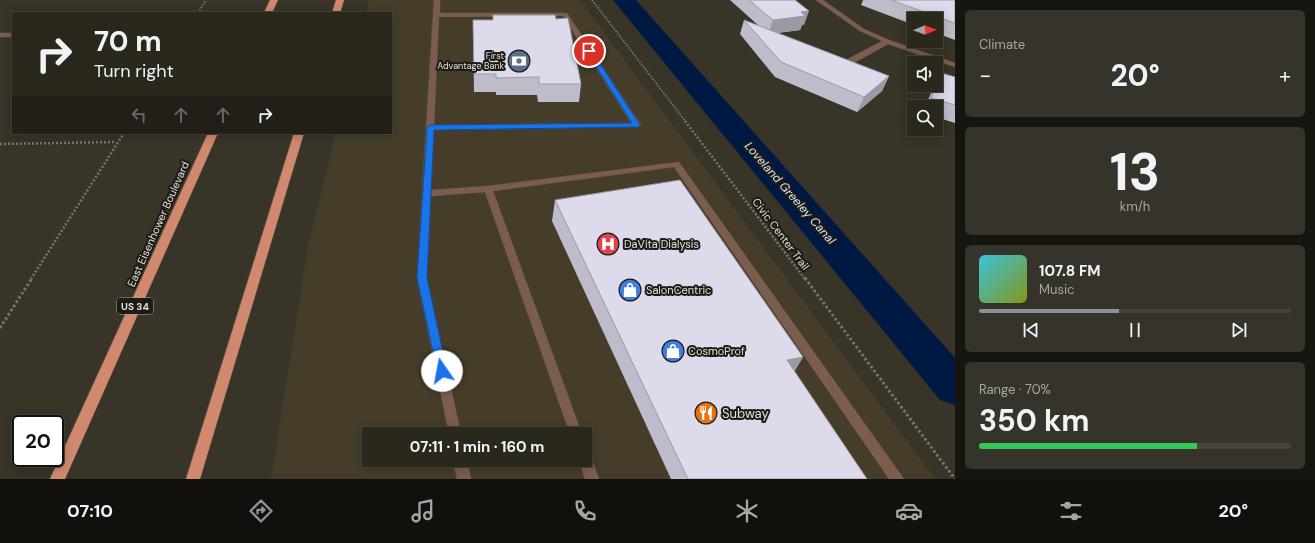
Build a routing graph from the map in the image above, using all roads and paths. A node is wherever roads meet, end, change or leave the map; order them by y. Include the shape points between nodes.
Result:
1 (206, 0) edge
2 (274, 0) edge
3 (340, 0) edge
4 (437, 0) edge
5 (592, 0) edge
6 (819, 0) edge
7 (199, 12) edge
8 (268, 12) edge
9 (336, 12) edge
10 (437, 15) junction
11 (0, 35) edge
12 (12, 35) edge
13 (887, 41) junction
14 (851, 61) edge
15 (955, 65) edge
16 (430, 128) junction
17 (123, 134) edge
18 (213, 134) edge
19 (299, 134) edge
20 (117, 142) junction
21 (0, 144) edge
22 (488, 189) junction
23 (427, 193) junction
24 (0, 328) edge
25 (454, 427) edge
26 (573, 427) edge
27 (461, 467) edge
28 (588, 467) edge
29 (57, 479) edge
30 (193, 479) edge
31 (464, 479) edge
32 (592, 479) edge
33 (897, 479) edge
34 (955, 479) edge

1 - 7 path
2 - 8 highway
3 - 9 highway
4 - 10 street
5 - 34 path, Civic Center Trail
6 - 13 street via 862,30
10 - 16 street
10 - 16 street via 565,14 637,125
11 - 12 street
13 - 14 street
13 - 15 street
16 - 23 street
17 - 20 path
18 - 29 highway, East Eisenhower Boulevard / US 34
19 - 30 highway
20 - 21 path
20 - 24 path
22 - 23 street
22 - 26 street
22 - 33 street via 676,164
23 - 25 street via 422,278
27 - 31 street
28 - 32 street

